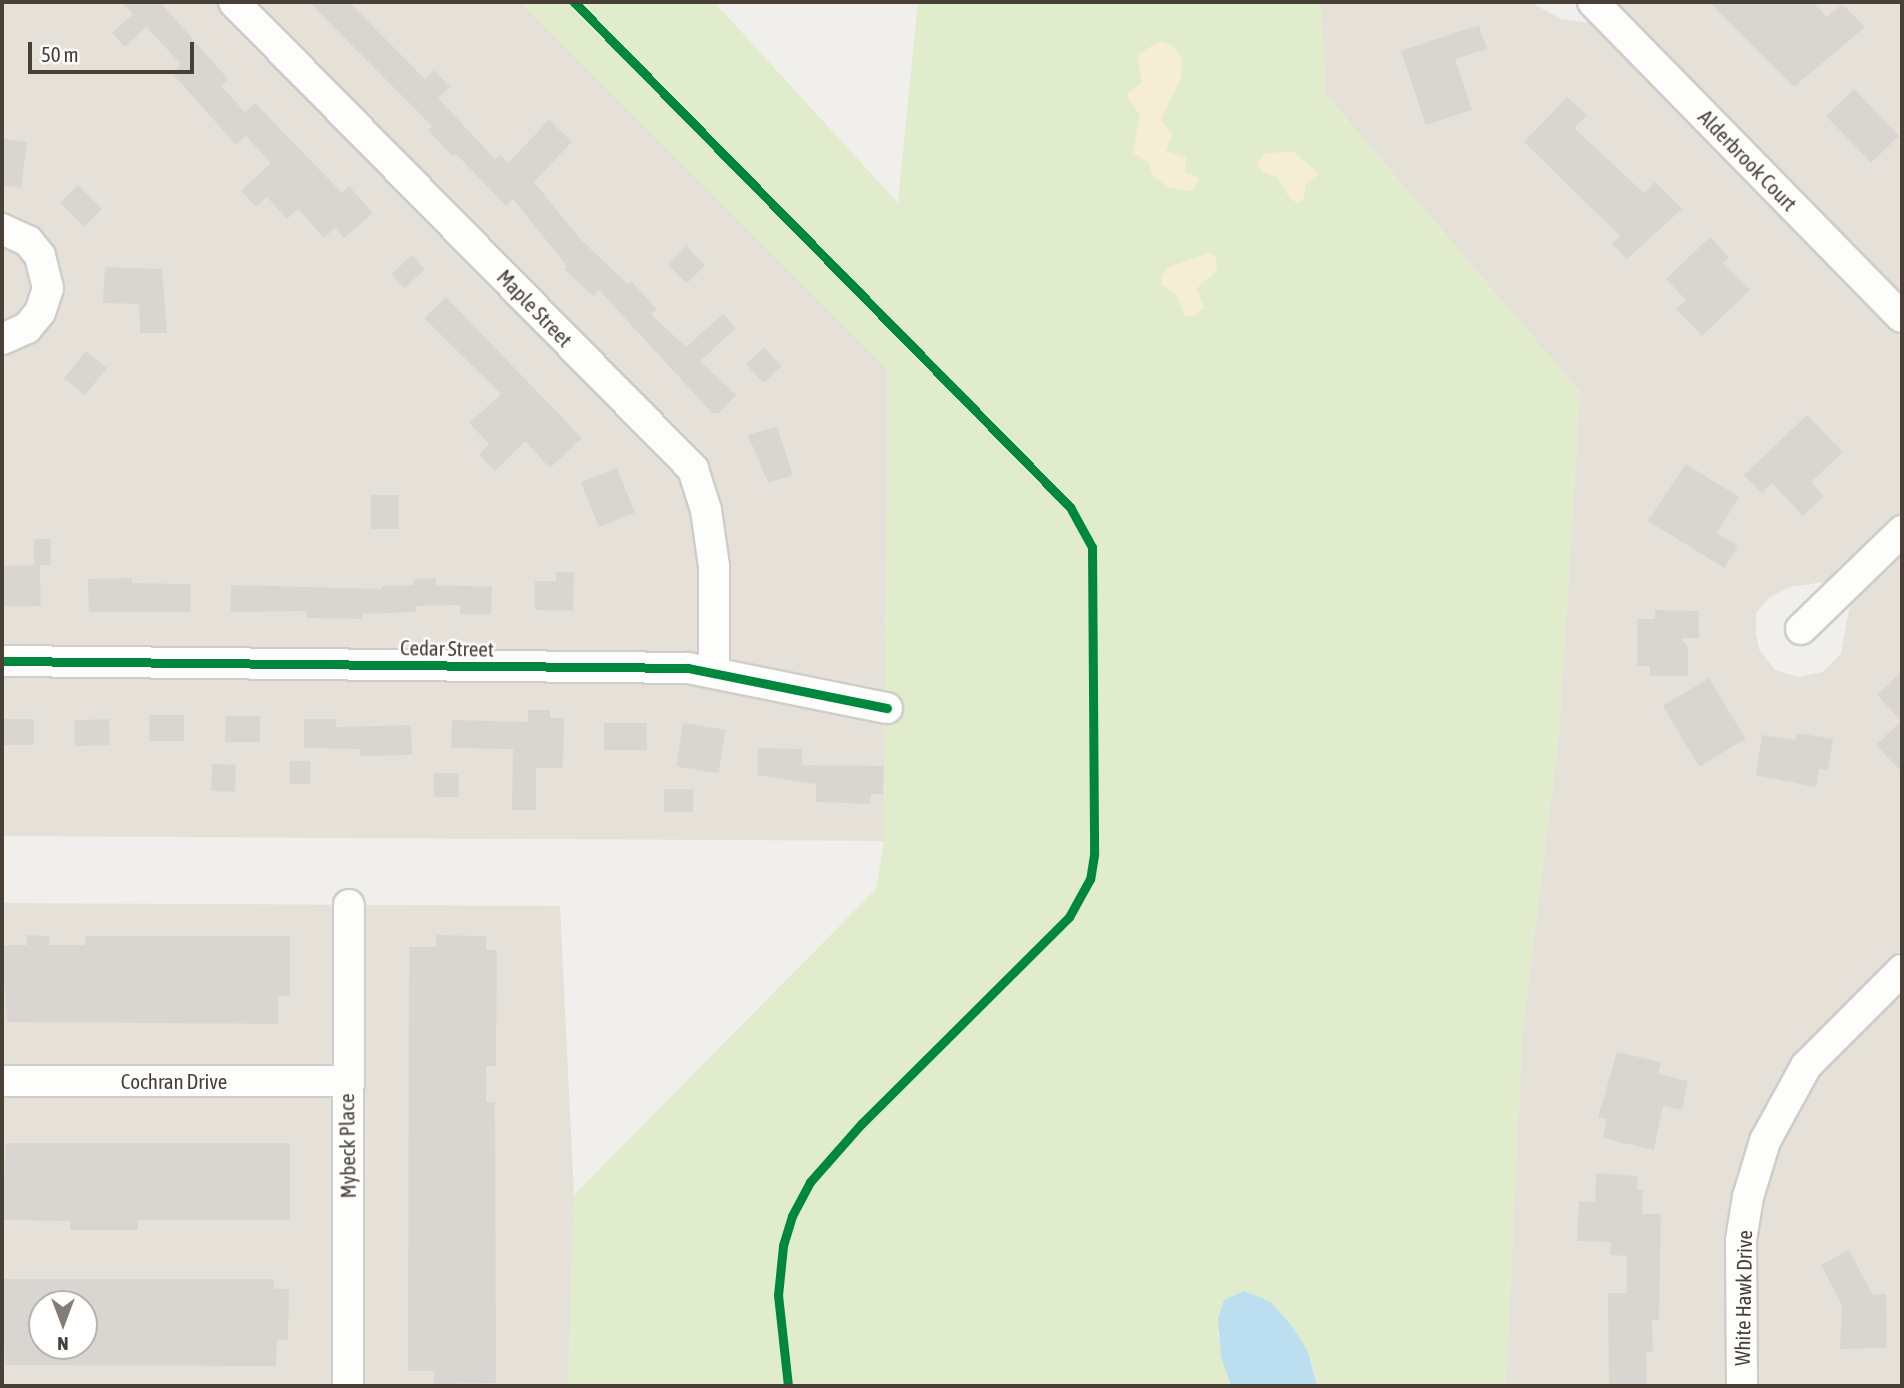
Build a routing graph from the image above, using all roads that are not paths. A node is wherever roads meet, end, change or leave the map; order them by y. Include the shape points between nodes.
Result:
1 (234, 2) edge
2 (1593, 2) edge
3 (2, 229) edge
4 (1902, 317) edge
5 (2, 339) edge
6 (1902, 531) edge
7 (1801, 629) dead end
8 (2, 661) edge
9 (714, 670) junction
10 (887, 708) dead end
11 (349, 905) dead end
12 (1902, 970) edge
13 (2, 1081) edge
14 (346, 1081) junction
15 (348, 1386) edge
16 (1742, 1386) edge

1 - 9 street, Maple Street via 693,469 706,510 714,566
2 - 4 street, Alderbrook Court
3 - 5 street via 28,241 40,256 48,288 40,312 27,328
6 - 7 street
8 - 9 street, Cedar Street
9 - 10 street, Cedar Street
11 - 14 street, Mybeck Place
12 - 16 street, White Hawk Drive via 1806,1066 1765,1141 1741,1240
13 - 14 street, Cochran Drive
14 - 15 street, Mybeck Place

